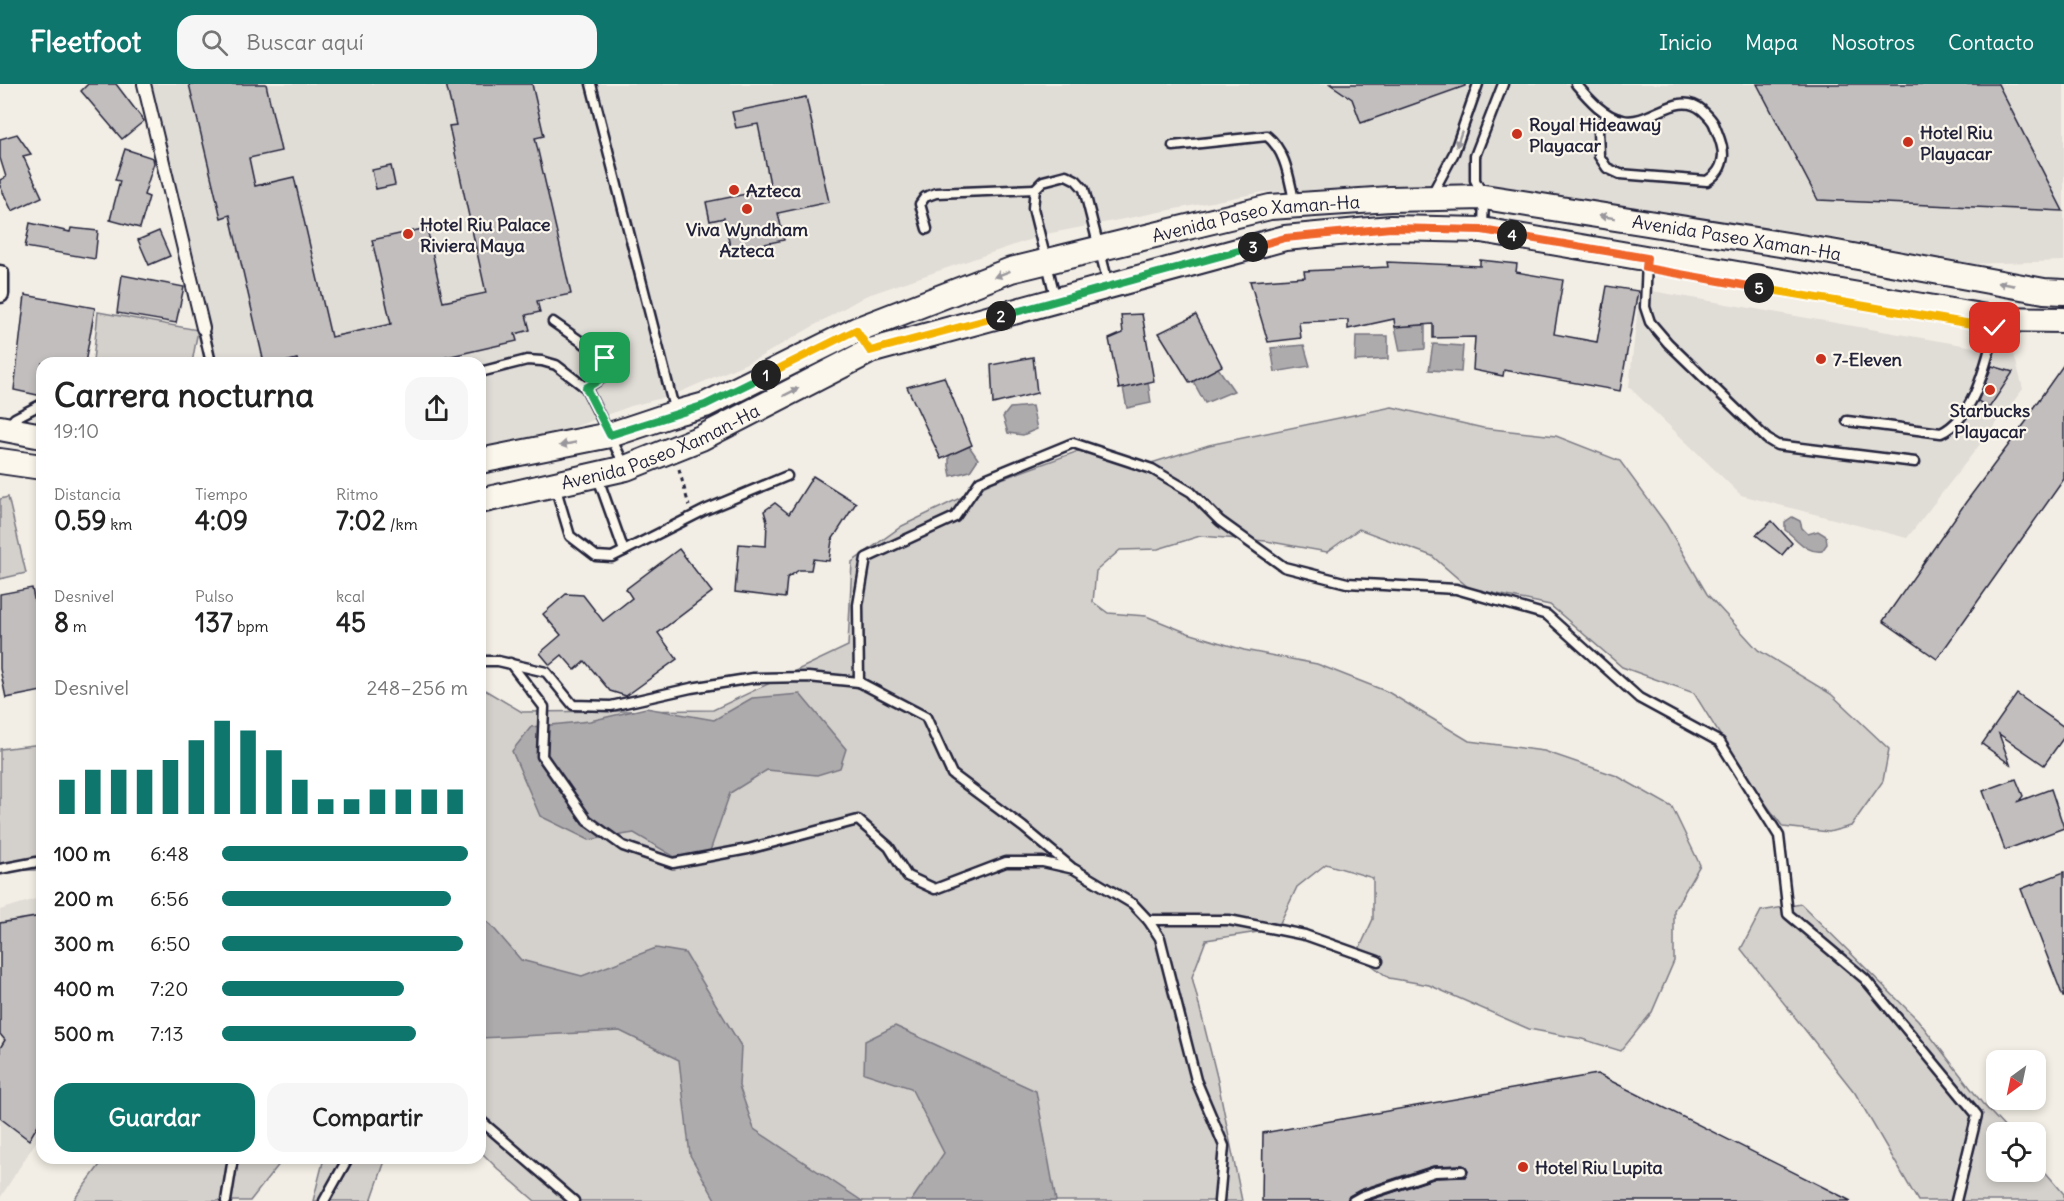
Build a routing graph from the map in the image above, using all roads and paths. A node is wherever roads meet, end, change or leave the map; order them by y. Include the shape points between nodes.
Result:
1 (144, 84) edge
2 (591, 84) edge
3 (1478, 84) edge
4 (1503, 84) edge
5 (1576, 84) edge
6 (1608, 115) junction
7 (1173, 146) dead end
8 (1035, 189) junction
9 (1484, 197) junction
10 (1430, 198) junction
11 (1390, 199) junction
12 (1295, 205) junction
13 (1391, 228) junction
14 (927, 229) dead end
15 (1482, 230) junction
16 (1098, 249) junction
17 (1647, 258) junction
18 (1045, 262) junction
19 (1918, 268) junction
20 (0, 274) edge
21 (1109, 286) junction
22 (2064, 292) edge
23 (0, 294) edge
24 (1056, 301) junction
25 (1916, 304) junction
26 (1998, 319) junction
27 (2064, 320) edge
28 (553, 322) dead end
29 (203, 328) joint
30 (863, 340) junction
31 (210, 357) edge
32 (486, 370) edge
33 (586, 388) junction
34 (36, 407) edge
35 (676, 413) junction
36 (1847, 421) dead end
37 (2, 428) edge
38 (36, 435) edge
39 (610, 435) junction
40 (486, 460) edge
41 (0, 461) edge
42 (1915, 462) dead end
43 (36, 466) edge
44 (626, 468) junction
45 (597, 475) junction
46 (787, 476) dead end
47 (554, 484) junction
48 (486, 500) edge
49 (624, 551) junction
50 (486, 661) edge
51 (510, 663) junction
52 (859, 682) junction
53 (36, 862) edge
54 (0, 869) edge
55 (1074, 869) junction
56 (1148, 920) junction
57 (1378, 961) dead end
58 (486, 1125) edge
59 (232, 1164) edge
60 (345, 1164) edge
61 (1462, 1171) dead end
62 (226, 1201) edge
63 (324, 1201) edge
64 (574, 1201) edge
65 (1219, 1201) edge
66 (1353, 1201) edge
67 (1956, 1201) edge

1 - 29 street
2 - 35 lane
3 -> 10 lane via 1454,153
4 - 9 lane via 1474,156 1475,180
5 - 6 lane
6 - 6 lane via 1598,130 1599,156 1607,168 1620,174 1707,181 1722,164 1723,148 1711,118 1696,105 1678,103 1639,120 1625,121
7 - 12 lane via 1267,136 1276,143 1285,161
8 - 14 lane via 936,193 925,197 920,204
8 - 16 lane via 1043,181 1066,175 1076,180 1084,189
8 - 18 lane via 1033,208
9 - 10 main road, Avenida Paseo Xaman-Ha
9 - 15 lane
19 -> 9 main road, Avenida Paseo Xaman-Ha
10 - 11 main road, Avenida Paseo Xaman-Ha
11 - 12 main road, Avenida Paseo Xaman-Ha
11 - 13 main road
12 - 16 main road, Avenida Paseo Xaman-Ha via 1270,207
13 - 15 main road, Avenida Paseo Xaman-Ha
13 - 21 main road, Avenida Paseo Xaman-Ha via 1285,238
15 - 17 main road, Avenida Paseo Xaman-Ha
16 - 18 main road, Avenida Paseo Xaman-Ha
16 - 21 lane
17 - 25 main road, Avenida Paseo Xaman-Ha
17 - 42 lane via 1645,307 1650,322 1767,439 1777,445
18 - 24 lane
18 -> 30 main road, Avenida Paseo Xaman-Ha via 1011,270
22 -> 19 main road, Avenida Paseo Xaman-Ha
19 - 25 main road
20 - 23 street
21 - 24 main road, Avenida Paseo Xaman-Ha
24 - 30 main road, Avenida Paseo Xaman-Ha
25 - 26 main road, Avenida Paseo Xaman-Ha
26 - 27 main road, Avenida Paseo Xaman-Ha
26 - 36 lane via 1972,400 1952,428 1941,433
28 - 33 lane via 605,358 605,376
29 - 31 lane
30 - 35 main road, Avenida Paseo Xaman-Ha via 705,405
44 -> 30 main road, Avenida Paseo Xaman-Ha via 701,438
32 - 33 lane via 527,360 542,361 556,365
33 - 39 lane
34 - 37 lane
35 - 39 main road, Avenida Paseo Xaman-Ha
37 - 38 main road
39 -> 40 main road, Avenida Paseo Xaman-Ha
39 - 44 lane
41 - 43 main road
44 - 45 main road, Avenida Paseo Xaman-Ha
45 - 47 main road, Avenida Paseo Xaman-Ha
45 - 49 lane
46 - 49 lane via 705,510
47 - 48 main road, Avenida Paseo Xaman-Ha
47 - 49 lane via 570,536 596,556 612,557
50 - 51 lane
51 - 52 lane via 546,672 573,705 611,706 753,678 808,677
51 - 55 lane via 544,707 542,756 587,820 623,846 673,863 748,849 858,820 890,847 907,876 935,889 1006,862 1043,862
52 - 55 lane via 927,717 951,774
52 - 67 lane via 858,604 866,558 955,517 981,481 1072,443 1152,469 1191,492 1220,521 1284,567 1347,583 1456,589 1547,615 1639,698 1720,742 1779,836 1788,914 1865,979 1977,1115
53 - 54 lane
55 - 56 lane via 1133,904
56 - 57 lane via 1229,920 1305,935
56 - 65 lane via 1160,938 1196,1080 1224,1146
58 - 64 lane
59 - 62 lane
60 - 63 lane
61 - 66 lane via 1435,1172

